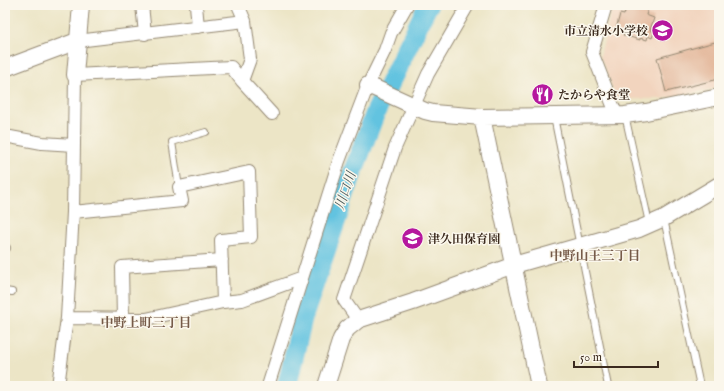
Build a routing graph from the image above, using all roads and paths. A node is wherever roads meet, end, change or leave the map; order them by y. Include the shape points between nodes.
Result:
1 (81, 5) edge
2 (142, 5) edge
3 (196, 5) edge
4 (238, 5) edge
5 (407, 5) edge
6 (468, 5) edge
7 (606, 5) edge
8 (245, 21) junction
9 (198, 27) junction
10 (145, 34) junction
11 (77, 41) junction
12 (5, 68) edge
13 (75, 76) junction
14 (242, 81) junction
15 (370, 86) junction
16 (719, 97) edge
17 (412, 105) junction
18 (272, 114) dead end
19 (620, 115) junction
20 (554, 116) junction
21 (482, 117) junction
22 (206, 132) dead end
23 (5, 136) edge
24 (74, 145) junction
25 (719, 185) edge
26 (179, 187) junction
27 (73, 212) junction
28 (657, 221) junction
29 (580, 246) junction
30 (222, 260) junction
31 (514, 265) junction
32 (302, 278) junction
33 (5, 291) edge
34 (12, 292) dead end
35 (223, 302) junction
36 (67, 318) junction
37 (123, 318) junction
38 (358, 320) junction
39 (56, 385) edge
40 (268, 386) edge
41 (326, 386) edge
42 (539, 386) edge
43 (608, 386) edge
44 (700, 386) edge

1 - 11 street
2 - 10 street
3 - 9 street
4 - 8 street
5 - 15 street via 391,34
6 - 17 street
7 - 19 street via 592,52
8 - 9 street
8 - 14 street via 250,59
9 - 10 street
10 - 11 street
11 - 12 street
11 - 13 street
13 - 14 street via 231,67
13 - 24 street
14 - 18 street
15 - 17 street
15 - 32 street via 339,161
16 - 19 street
17 - 21 street via 433,113
17 - 38 street via 390,161 344,300
19 - 20 street
19 - 28 lane
20 - 21 street
20 - 29 lane
21 - 31 street
22 - 26 lane via 172,142
23 - 24 street via 42,143
24 - 27 street
25 - 28 street
26 - 27 street via 182,201
26 - 30 street via 249,172 251,237 221,240
27 - 36 street
28 - 29 street
28 - 44 lane
29 - 31 street
29 - 43 lane
30 - 35 street
30 - 37 street via 122,267
31 - 38 street
31 - 42 street
32 - 35 street via 242,300
32 - 40 street
33 - 34 lane
35 - 37 street via 146,319
36 - 37 street
36 - 39 street
38 - 41 street via 341,338

